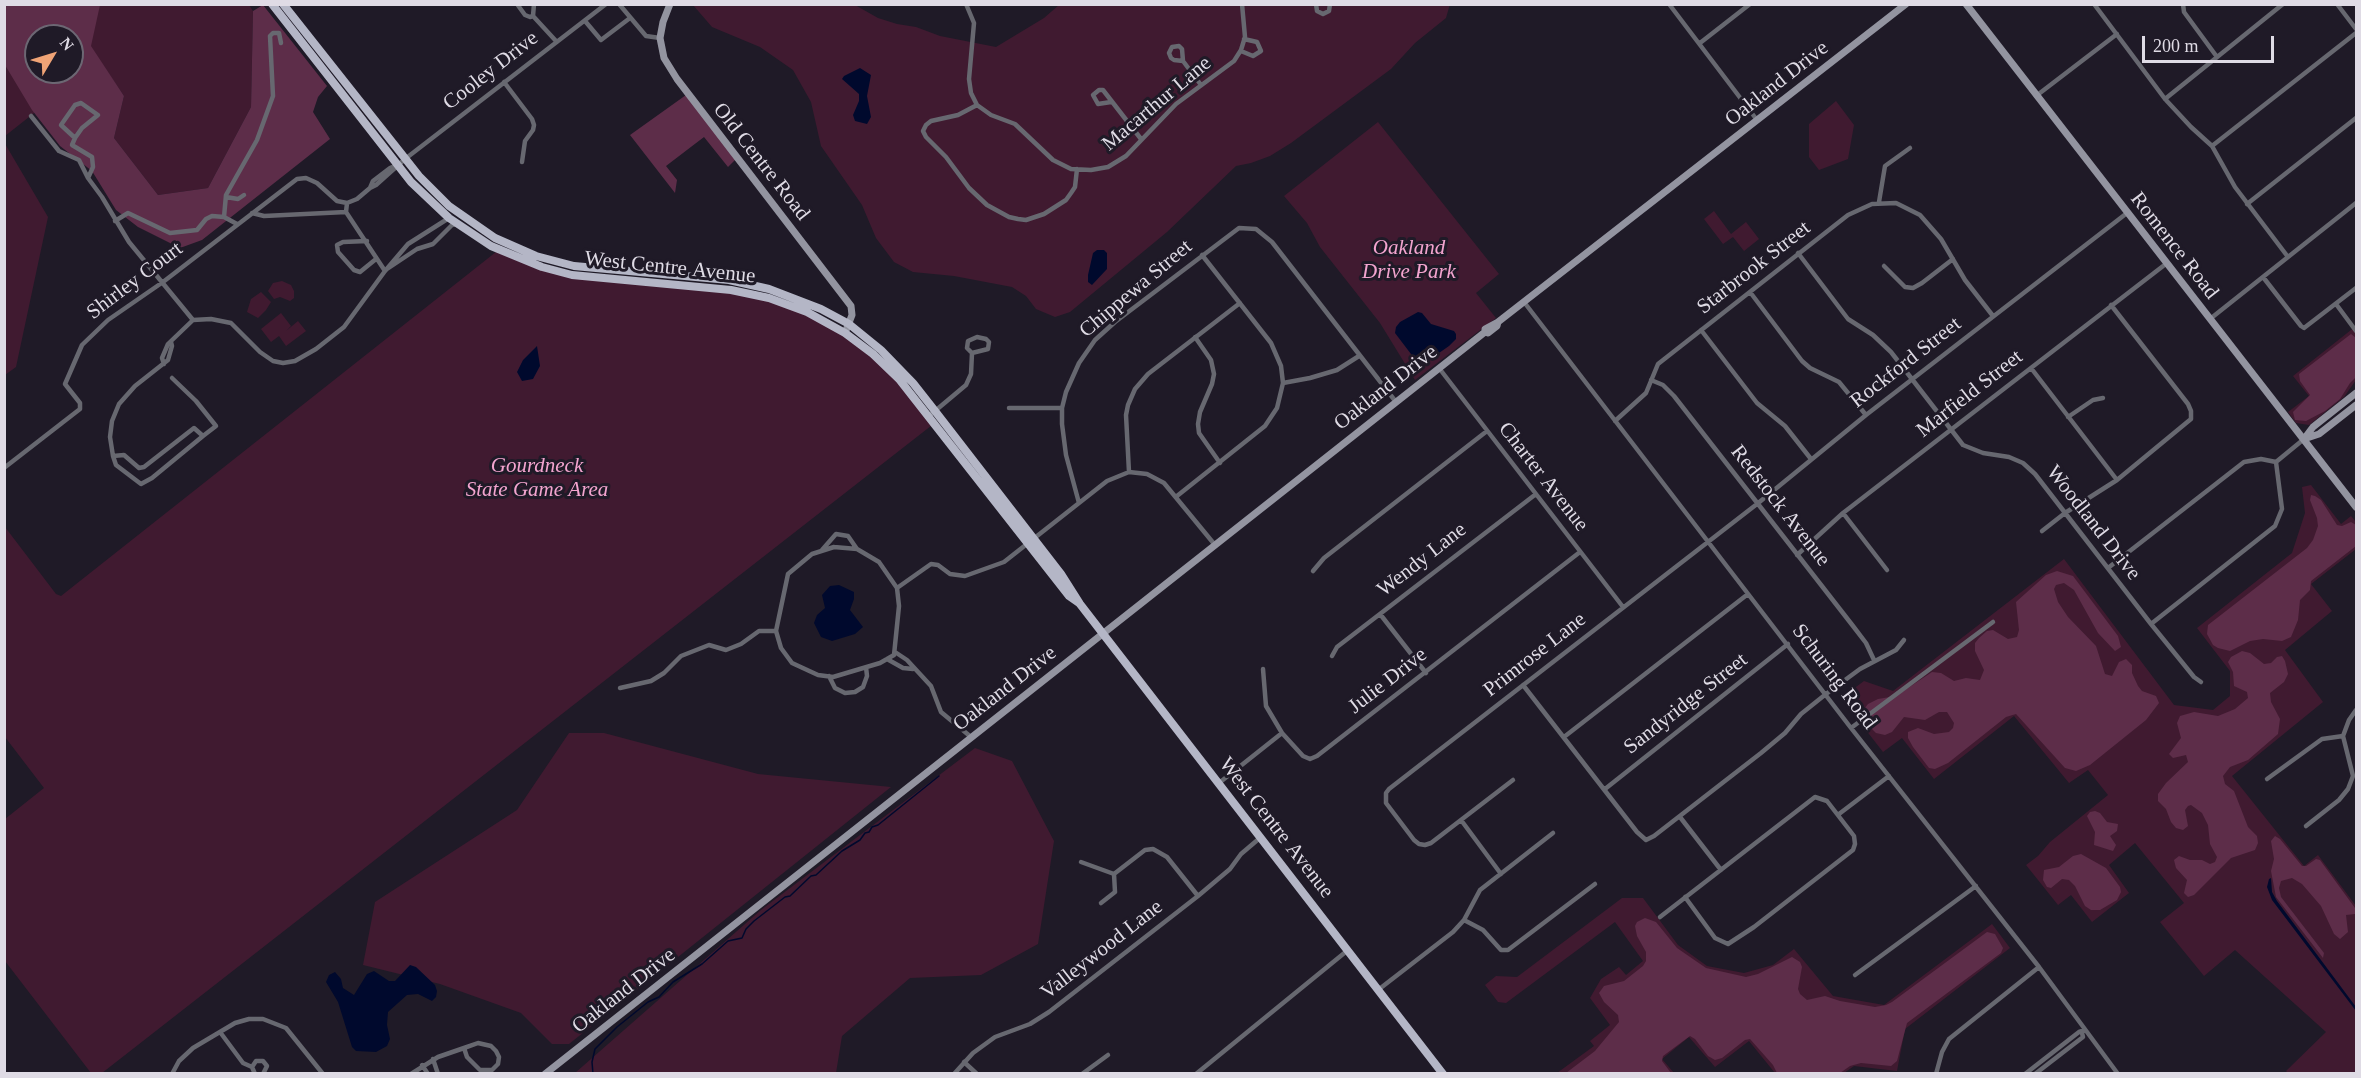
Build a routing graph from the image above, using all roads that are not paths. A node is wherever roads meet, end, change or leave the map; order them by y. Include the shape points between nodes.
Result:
1 (272, 4) edge
2 (283, 4) edge
3 (517, 4) edge
4 (534, 4) edge
5 (606, 4) edge
6 (619, 4) edge
7 (670, 4) edge
8 (966, 4) edge
9 (1242, 4) edge
10 (1316, 4) edge
11 (1330, 4) edge
12 (1669, 4) edge
13 (1750, 4) edge
14 (1906, 4) edge
15 (1966, 4) edge
16 (2094, 4) edge
17 (2183, 4) edge
18 (2283, 4) edge
19 (2337, 4) edge
20 (532, 16) junction
21 (630, 18) junction
22 (585, 21) junction
23 (2356, 31) edge
24 (2117, 34) junction
25 (660, 38) junction
26 (1244, 39) junction
27 (269, 42) junction
28 (556, 42) junction
29 (1700, 44) junction
30 (1241, 51) junction
31 (2217, 57) junction
32 (1183, 61) dead end
33 (504, 82) junction
34 (1201, 85) junction
35 (2036, 96) junction
36 (2165, 99) junction
37 (1111, 102) dead end
38 (977, 105) junction
39 (32, 116) dead end
40 (2356, 118) edge
41 (1757, 120) junction
42 (75, 138) junction
43 (1141, 139) junction
44 (2212, 146) junction
45 (1910, 148) dead end
46 (405, 159) junction
47 (522, 162) dead end
48 (397, 165) junction
49 (1077, 169) junction
50 (88, 178) junction
51 (244, 195) dead end
52 (226, 197) junction
53 (1879, 202) junction
54 (347, 203) junction
55 (2356, 203) edge
56 (2247, 204) junction
57 (346, 212) junction
58 (252, 213) junction
59 (2127, 213) junction
60 (224, 217) junction
61 (449, 218) junction
62 (115, 221) junction
63 (237, 224) junction
64 (458, 224) junction
65 (367, 241) junction
66 (1798, 253) junction
67 (1202, 255) junction
68 (2288, 257) junction
69 (376, 259) junction
70 (1953, 259) junction
71 (2167, 263) junction
72 (1884, 266) dead end
73 (385, 271) junction
74 (2263, 278) junction
75 (163, 282) junction
76 (2356, 288) edge
77 (1750, 292) junction
78 (1524, 302) junction
79 (1240, 303) junction
80 (2336, 304) junction
81 (2111, 305) junction
82 (1993, 316) junction
83 (2210, 319) junction
84 (193, 320) junction
85 (849, 324) junction
86 (1701, 330) junction
87 (2356, 331) edge
88 (845, 333) junction
89 (1195, 337) junction
90 (972, 352) junction
91 (1359, 356) junction
92 (1438, 368) junction
93 (2031, 368) junction
94 (172, 378) dead end
95 (1651, 380) junction
96 (1911, 380) junction
97 (1283, 383) junction
98 (2356, 393) edge
99 (2103, 398) dead end
100 (1396, 402) junction
101 (2356, 405) edge
102 (1009, 408) dead end
103 (1062, 408) junction
104 (932, 413) junction
105 (1866, 415) junction
106 (2068, 417) junction
107 (1615, 421) junction
108 (1950, 430) junction
109 (1487, 431) junction
110 (203, 436) junction
111 (2304, 439) junction
112 (113, 456) junction
113 (1811, 459) junction
114 (2276, 462) junction
115 (1220, 463) junction
116 (4, 468) edge
117 (1129, 472) junction
118 (2117, 480) junction
119 (1536, 494) junction
120 (1177, 496) junction
121 (1078, 503) junction
122 (1757, 504) junction
123 (2356, 507) edge
124 (1843, 513) junction
125 (2065, 513) junction
126 (2042, 531) dead end
127 (1031, 541) junction
128 (1708, 542) junction
129 (1215, 545) junction
130 (857, 549) junction
131 (821, 551) junction
132 (1580, 552) junction
133 (1797, 555) junction
134 (2108, 568) junction
135 (1887, 570) dead end
136 (1313, 571) dead end
137 (897, 588) junction
138 (1748, 594) junction
139 (1623, 607) junction
140 (1380, 614) junction
141 (1993, 622) dead end
142 (2151, 624) junction
143 (776, 631) junction
144 (1103, 633) junction
145 (1904, 640) dead end
146 (1788, 644) junction
147 (895, 652) junction
148 (1332, 656) dead end
149 (887, 659) junction
150 (1874, 660) junction
151 (866, 667) junction
152 (914, 669) junction
153 (1263, 669) dead end
154 (1426, 673) junction
155 (829, 676) junction
156 (2201, 682) dead end
157 (1523, 685) junction
158 (620, 688) dead end
159 (1826, 694) junction
160 (2356, 710) edge
161 (1851, 728) junction
162 (1282, 733) junction
163 (2343, 736) junction
164 (971, 737) junction
165 (1564, 738) junction
166 (2355, 775) edge
167 (1889, 776) junction
168 (2267, 779) dead end
169 (1513, 780) dead end
170 (1219, 783) junction
171 (1605, 789) junction
172 (1839, 814) junction
173 (1680, 817) junction
174 (1461, 820) junction
175 (2306, 826) dead end
176 (1553, 833) dead end
177 (1261, 837) junction
178 (1081, 862) dead end
179 (1721, 870) junction
180 (1114, 874) junction
181 (1501, 874) junction
182 (1595, 885) dead end
183 (1976, 886) junction
184 (1198, 896) junction
185 (1685, 897) junction
186 (1101, 903) dead end
187 (1660, 917) dead end
188 (1464, 920) junction
189 (1348, 951) junction
190 (2039, 967) junction
191 (1855, 975) dead end
192 (1378, 990) junction
193 (2084, 1031) junction
194 (220, 1032) junction
195 (464, 1048) junction
196 (1108, 1055) dead end
197 (433, 1059) junction
198 (964, 1062) junction
199 (422, 1065) junction
200 (252, 1067) junction
201 (173, 1072) edge
202 (255, 1074) edge
203 (263, 1074) edge
204 (323, 1074) edge
205 (411, 1074) edge
206 (428, 1074) edge
207 (438, 1074) edge
208 (546, 1074) edge
209 (954, 1074) edge
210 (976, 1074) edge
211 (1082, 1074) edge
212 (1196, 1074) edge
213 (1443, 1074) edge
214 (1936, 1074) edge
215 (2025, 1074) edge
216 (2035, 1074) edge
217 (2118, 1074) edge

1 - 48 main road, West Centre Avenue
2 - 46 main road, West Centre Avenue
3 - 20 street via 525,15
4 - 20 street
5 - 22 street, Cooley Drive
6 - 21 street
7 - 25 street
8 - 38 street via 974,23 969,79
9 - 26 street, Macarthur Lane
10 - 11 street via 1317,11 1323,14 1329,11
12 - 29 street
13 - 29 street
14 - 41 street, Oakland Drive
15 - 35 street, Romence Road
16 - 24 street
17 - 31 street via 2184,12
18 - 31 street
19 - 23 street
20 - 28 street
21 - 22 street via 601,40
21 - 25 street via 646,36
22 - 28 street, Cooley Drive
23 - 44 street
24 - 35 street
24 - 36 street
25 - 85 street, Old Centre Road via 664,57 677,79 851,306
26 - 30 street, Macarthur Lane
26 - 30 street via 1257,42 1261,51 1253,56
27 - 27 street via 270,36 279,33 281,42
27 - 52 street via 273,96 257,140
28 - 33 street, Cooley Drive
29 - 41 street
30 - 34 street, Macarthur Lane via 1231,65
31 - 36 street
32 - 34 street
33 - 46 street, Cooley Drive
33 - 47 street via 534,125 525,141
34 - 43 street, Macarthur Lane
35 - 59 street, Romence Road
36 - 44 street
37 - 43 street
38 - 49 street, Macarthur Lane via 1015,123 1048,157
38 - 49 street via 958,116 931,121 924,131 978,198 1009,217 1035,218 1065,200 1075,187
39 - 50 street via 59,151 79,160
40 - 56 street
41 - 78 street, Oakland Drive
42 - 42 street via 61,125 75,105 81,104 98,115
42 - 50 street via 72,145 92,157
43 - 49 street, Macarthur Lane via 1126,156 1108,167
44 - 56 street
45 - 53 street via 1885,166
46 - 48 street, Cooley Drive
46 - 85 main road, West Centre Avenue via 435,194 464,218 495,238 536,256 593,269 752,284 809,303
48 - 54 street, Cooley Drive
48 - 61 main road, West Centre Avenue
50 - 62 street
51 - 52 street via 238,199
52 - 60 street
53 - 66 street, Starbrook Street via 1848,215
53 - 70 street via 1896,203 1920,215
54 - 57 street
54 - 58 street, Shirley Court via 337,201 306,178 290,183
55 - 68 street
56 - 68 street
57 - 58 street via 264,216
57 - 65 street
58 - 63 street, Shirley Court
59 - 71 street, Romence Road
59 - 82 street, Rockford Street
60 - 62 street via 206,219 197,230 171,233 128,213
60 - 63 street
61 - 64 main road, West Centre Avenue
61 - 73 street via 410,242
62 - 75 street
63 - 75 street, Shirley Court
64 - 73 street via 433,244 417,249
64 - 88 main road, West Centre Avenue via 500,250 558,272 749,293 789,304
65 - 69 street
65 - 69 street via 343,242 337,245 338,252 360,272
66 - 77 street, Starbrook Street
66 - 96 street, Woodland Drive via 1848,319 1885,346
67 - 79 street
67 - 91 street, Chippewa Street via 1234,230 1251,227 1261,231
67 - 103 street, Chippewa Street via 1095,340 1074,373
68 - 74 street
69 - 73 street
70 - 72 street via 1913,288 1905,286
70 - 82 street
71 - 81 street, Marfield Street
71 - 83 street, Romence Road
73 - 84 street via 344,327 316,349 290,362 277,362 264,355 231,323
74 - 80 street via 2304,328
74 - 83 street
75 - 84 street
75 - 116 street, Shirley Court via 88,337 66,384 80,409
76 - 80 street
77 - 86 street, Starbrook Street
77 - 105 street via 1802,361 1839,382
78 - 92 street, Oakland Drive
78 - 107 street, Schuring Road
79 - 89 street
79 - 97 street via 1271,343
80 - 87 street
81 - 93 street, Marfield Street
81 - 118 street via 2188,404 2192,416 2189,423
82 - 96 street, Rockford Street
83 - 111 street, Romence Road
84 - 112 street via 168,344 164,363 119,404 110,437
85 - 88 street
85 - 104 main road, West Centre Avenue via 893,361
86 - 95 street, Starbrook Street via 1658,364
86 - 113 street via 1757,403 1785,426
88 - 104 main road, West Centre Avenue via 873,354
89 - 115 street via 1211,360 1214,374 1200,412 1199,433
89 - 117 street via 1148,374 1132,396 1126,422
90 - 90 street via 987,349 989,342 977,337 968,341 967,348
90 - 104 street via 966,385
91 - 97 street via 1331,372
91 - 100 street
92 - 100 street, Oakland Drive
92 - 109 street, Charter Avenue
93 - 106 street
93 - 108 street, Marfield Street
94 - 110 street via 216,426
95 - 107 street, Starbrook Street via 1646,393
95 - 122 street, Redstock Avenue via 1674,396
96 - 105 street, Rockford Street
96 - 108 street, Woodland Drive
97 - 115 street via 1271,419
98 - 111 street via 2313,427
99 - 106 street via 2093,400
100 - 129 street, Oakland Drive
101 - 111 street via 2319,434
102 - 103 street
103 - 121 street, Chippewa Street via 1063,440
104 - 127 main road, West Centre Avenue
105 - 113 street, Rockford Street
106 - 118 street
107 - 128 street, Schuring Road
108 - 124 street, Marfield Street
108 - 125 street, Woodland Drive via 1969,448 2023,464
109 - 119 street, Charter Avenue
109 - 136 street via 1324,558
110 - 112 street via 194,428 144,467 139,468 124,455
110 - 112 street via 141,484 116,465
111 - 114 street
111 - 123 street, Romence Road
113 - 122 street, Rockford Street
114 - 134 street via 2244,462
114 - 142 street via 2282,508 2275,526
115 - 120 street
117 - 120 street via 1156,477
117 - 121 street via 1114,477
118 - 125 street
119 - 132 street, Charter Avenue
119 - 140 street, Wendy Lane
120 - 129 street
121 - 127 street
122 - 128 street, Rockford Street
122 - 133 street, Redstock Avenue
124 - 133 street, Marfield Street
124 - 135 street
125 - 126 street
125 - 134 street, Woodland Drive
127 - 137 street via 1004,562 965,576 950,574 931,564
127 - 144 main road, West Centre Avenue via 1061,574
128 - 138 street, Schuring Road
128 - 139 street, Primrose Lane
129 - 144 street, Oakland Drive
130 - 131 street via 834,547
130 - 131 street via 848,536 836,534
130 - 137 street via 879,562
131 - 143 street via 788,574
132 - 139 street, Charter Avenue
132 - 154 street, Julie Drive
133 - 150 street, Redstock Avenue via 1859,634
134 - 142 street, Woodland Drive
137 - 147 street
138 - 146 street, Schuring Road
138 - 165 street
139 - 157 street, Primrose Lane
140 - 148 street, Wendy Lane via 1337,647
140 - 154 street
141 - 161 street
142 - 156 street, Woodland Drive
143 - 155 street via 781,648 792,663
143 - 158 street via 759,631 726,650 709,645 681,656 651,681
144 - 164 street, Oakland Drive
144 - 170 main road, West Centre Avenue
145 - 150 street via 1896,650
146 - 159 street, Schuring Road
146 - 171 street, Sandyridge Street
147 - 149 street
147 - 152 street
149 - 151 street
149 - 152 street
150 - 159 street
151 - 155 street
151 - 155 street via 863,687 855,692 835,688
152 - 164 street via 931,686 941,712
153 - 162 street via 1266,706
154 - 162 street, Julie Drive via 1314,758 1299,754
157 - 165 street
157 - 174 street, Primrose Lane via 1385,796 1389,808 1422,845 1431,843
159 - 161 street, Schuring Road
159 - 173 street via 1785,733
160 - 163 street
161 - 167 street, Schuring Road
162 - 170 street
163 - 166 street
163 - 168 street via 2322,739
164 - 208 street, Oakland Drive
165 - 171 street
166 - 175 street via 2339,800
167 - 172 street
167 - 183 street, Schuring Road
169 - 174 street
170 - 177 main road, West Centre Avenue
171 - 173 street via 1646,840
172 - 179 street via 1827,801 1815,797
172 - 185 street via 1854,836 1852,850 1736,940 1725,944 1715,938
173 - 179 street
174 - 181 street
176 - 181 street
177 - 184 street, Valleywood Lane
177 - 189 main road, West Centre Avenue
178 - 180 street
179 - 185 street
180 - 184 street via 1145,850 1158,850
180 - 186 street via 1115,892
181 - 188 street via 1480,890
182 - 188 street via 1508,950 1501,950 1483,930
183 - 190 street, Schuring Road
183 - 191 street
184 - 198 street, Valleywood Lane via 1049,1012 1030,1024 994,1037
185 - 187 street
188 - 192 street
189 - 192 main road, West Centre Avenue
189 - 212 street
190 - 193 street, Schuring Road
190 - 214 street via 1949,1039
192 - 213 main road, West Centre Avenue
193 - 215 street
193 - 216 street via 2083,1036
193 - 217 street, Schuring Road
194 - 200 street via 243,1063
194 - 201 street via 193,1048
194 - 204 street via 249,1019 274,1022 294,1036
195 - 195 street via 480,1070 492,1070 498,1064 499,1057 491,1046 478,1043
195 - 197 street
196 - 211 street
197 - 199 street
197 - 207 street
198 - 209 street, Valleywood Lane
198 - 210 street
199 - 205 street
199 - 206 street
200 - 202 street
200 - 203 street via 256,1061 264,1061 267,1066

